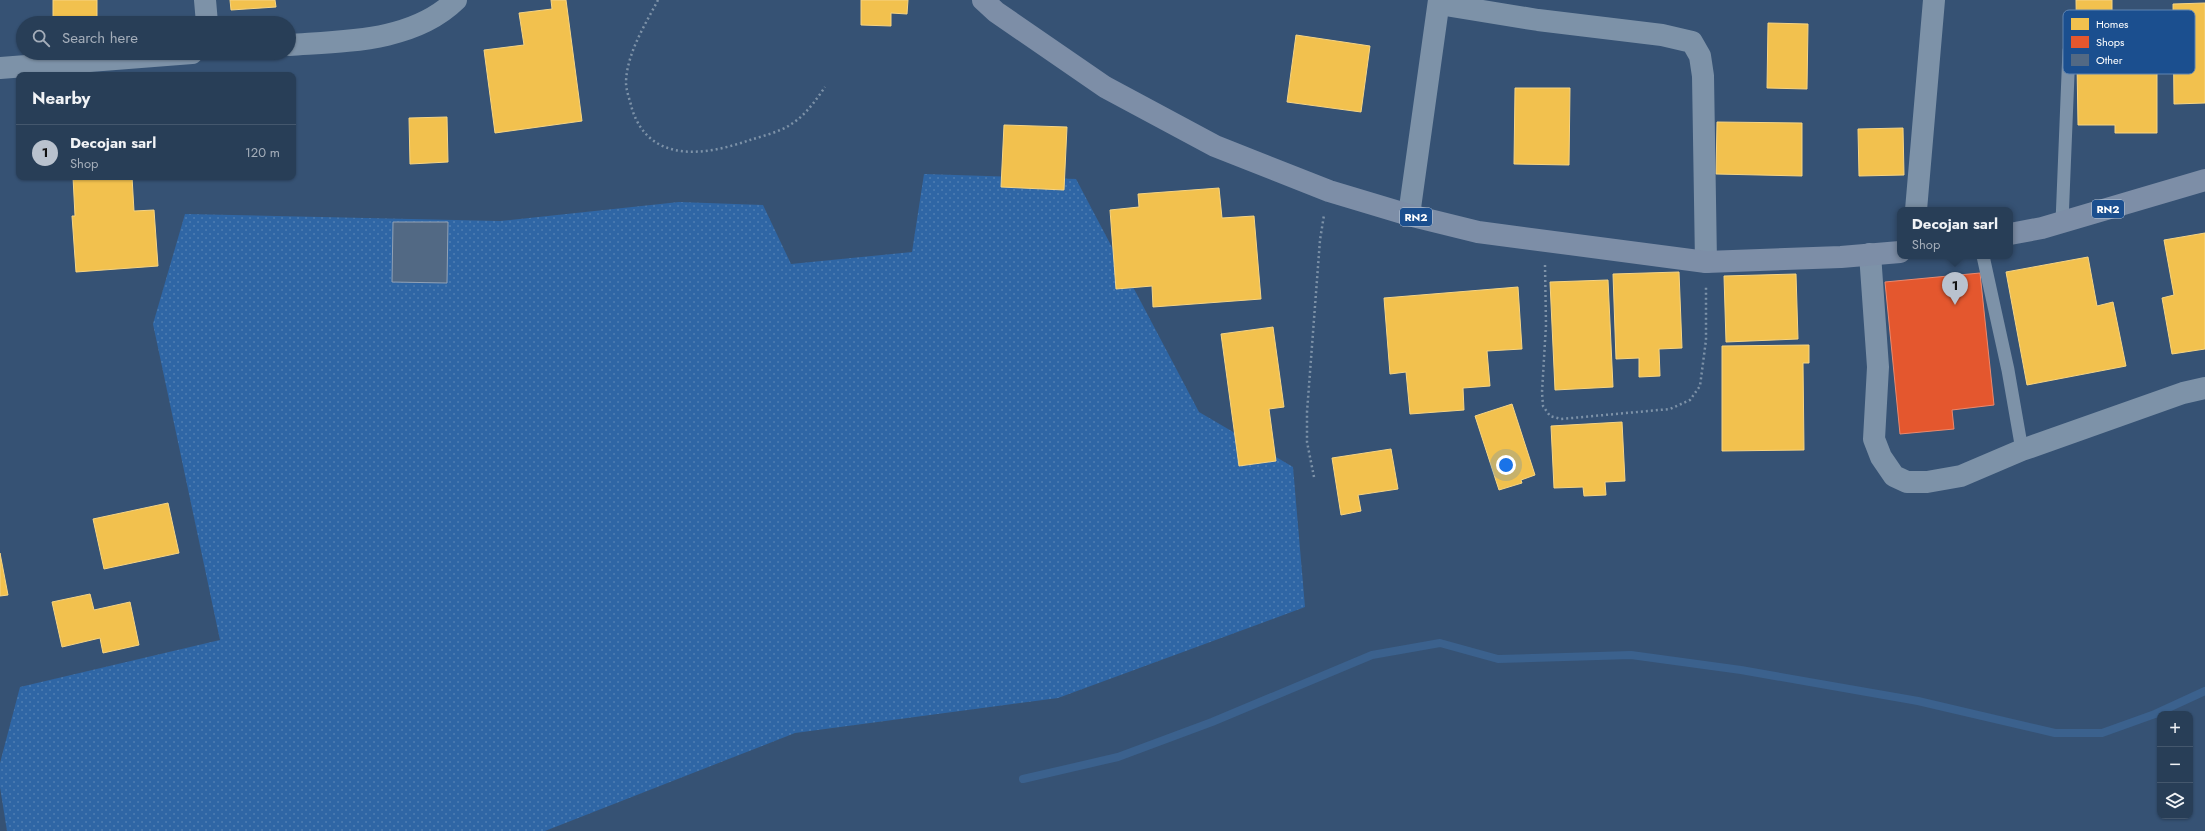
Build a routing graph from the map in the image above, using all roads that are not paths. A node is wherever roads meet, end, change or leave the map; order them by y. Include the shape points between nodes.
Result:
1 (205, 0) edge
2 (456, 0) edge
3 (983, 0) edge
4 (1934, 0) edge
5 (1439, 2) edge
6 (206, 16) edge
7 (296, 44) edge
8 (102, 60) edge
9 (0, 68) edge
10 (2068, 74) edge
11 (2205, 180) edge
12 (1916, 207) edge
13 (1409, 215) junction
14 (2062, 222) junction
15 (2013, 233) edge
16 (1897, 252) edge
17 (1870, 254) junction
18 (1985, 259) edge
19 (1706, 262) junction
20 (2205, 388) edge
21 (2022, 450) junction

1 - 6 street
2 - 7 street via 427,20 406,29 372,38
3 - 13 main road, RN2 via 996,12 1105,87 1215,146 1329,191
4 - 12 street
5 - 13 street
5 - 19 street via 1538,20 1662,35 1692,42 1700,56 1703,76
8 - 9 street
10 - 14 lane
11 - 14 main road, RN2
13 - 19 main road, RN2 via 1478,232
14 - 15 main road, RN2
16 - 17 main road, RN2
17 - 19 main road, RN2
17 - 21 street via 1878,367 1874,439 1881,457 1894,476 1907,482 1927,482 1961,476
18 - 21 lane
20 - 21 street via 2183,393

